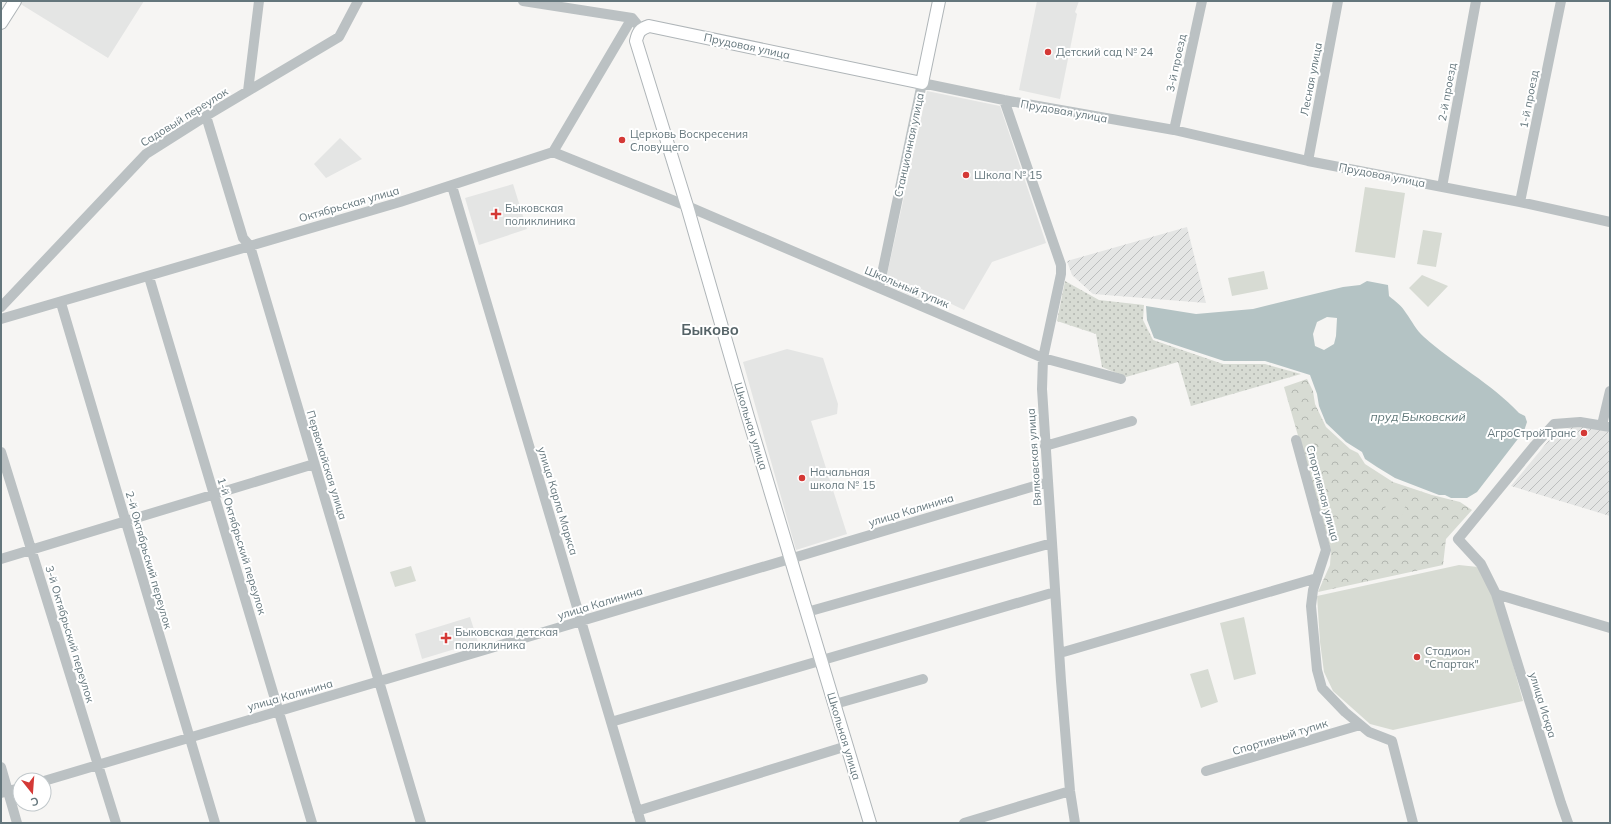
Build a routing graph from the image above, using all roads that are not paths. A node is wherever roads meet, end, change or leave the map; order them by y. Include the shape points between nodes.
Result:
1 (15, 1) edge
2 (259, 1) edge
3 (358, 1) edge
4 (523, 1) edge
5 (939, 1) edge
6 (1202, 1) edge
7 (1338, 1) edge
8 (1476, 1) edge
9 (1561, 1) edge
10 (3, 15) edge
11 (632, 18) junction
12 (641, 29) junction
13 (922, 83) junction
14 (248, 91) junction
15 (1004, 100) junction
16 (206, 116) junction
17 (1174, 130) junction
18 (553, 152) junction
19 (1308, 161) junction
20 (452, 186) junction
21 (1442, 187) junction
22 (1520, 202) junction
23 (687, 206) junction
24 (1610, 222) edge
25 (250, 246) junction
26 (149, 277) junction
27 (879, 288) junction
28 (61, 303) junction
29 (1, 307) edge
30 (1, 319) edge
31 (1043, 358) junction
32 (1122, 379) dead end
33 (1610, 391) edge
34 (1132, 422) dead end
35 (1606, 426) edge
36 (1296, 440) dead end
37 (1045, 446) junction
38 (1, 452) edge
39 (314, 464) junction
40 (1048, 482) junction
41 (214, 495) junction
42 (125, 520) junction
43 (1052, 543) junction
44 (31, 549) junction
45 (791, 558) junction
46 (1, 559) edge
47 (1317, 578) junction
48 (1055, 592) junction
49 (1496, 594) junction
50 (807, 612) junction
51 (582, 621) junction
52 (1610, 628) edge
53 (1060, 654) junction
54 (821, 661) junction
55 (923, 680) dead end
56 (379, 682) junction
57 (835, 704) junction
58 (279, 711) junction
59 (611, 722) junction
60 (1360, 725) junction
61 (189, 738) junction
62 (847, 746) junction
63 (98, 764) junction
64 (1, 767) edge
65 (1206, 772) dead end
66 (52, 778) edge
67 (1070, 791) junction
68 (5, 792) edge
69 (637, 810) junction
70 (17, 823) edge
71 (116, 823) edge
72 (215, 823) edge
73 (312, 823) edge
74 (421, 823) edge
75 (641, 823) edge
76 (870, 823) edge
77 (964, 823) edge
78 (1075, 823) edge
79 (1414, 823) edge
80 (1568, 823) edge

1 - 10 main road
2 - 14 street
3 - 14 street, Садовый переулок via 339,37
4 - 11 street
5 - 13 main road, Станционная улица
6 - 17 street, 3-й проезд
7 - 19 street, Лесная улица
8 - 21 street, 2-й проезд
9 - 22 street, 1-й проезд
11 - 12 street
11 - 18 street
12 - 13 main road, Прудовая улица via 649,26
12 - 23 main road, Школьная улица via 636,41
13 - 15 street, Прудовая улица
13 - 27 street, Станционная улица
14 - 16 street, Садовый переулок
15 - 17 street, Прудовая улица
15 - 31 street, Вялковская улица via 1062,265
16 - 25 street, Первомайская улица via 243,238
16 - 29 street, Садовый переулок via 146,154
17 - 19 street, Прудовая улица
18 - 20 street, Октябрьская улица
18 - 23 street, Школьный тупик
19 - 21 street, Прудовая улица
20 - 25 street, Октябрьская улица
20 - 51 street, улица Карла Маркса
21 - 22 street, Прудовая улица
22 - 24 street, Прудовая улица
23 - 27 street, Школьный тупик
23 - 45 main road, Школьная улица
25 - 26 street, Октябрьская улица
25 - 39 street, Первомайская улица
26 - 28 street, Октябрьская улица
26 - 41 street, 1-й Октябрьский переулок
27 - 31 street, Школьный тупик
28 - 30 street, Октябрьская улица
28 - 42 street, 2-й Октябрьский переулок
31 - 32 street, Школьный тупик
31 - 37 street, Вялковская улица via 1042,416
33 - 35 street
34 - 37 street
35 - 49 street, улица Искра via 1580,422 1554,424 1458,539 1482,564
36 - 47 street, Спортивная улица via 1326,550
37 - 40 street, Вялковская улица
38 - 44 street, 3-й Октябрьский переулок
39 - 41 street
39 - 56 street, Первомайская улица
40 - 43 street, Вялковская улица
40 - 45 street, улица Калинина
41 - 42 street
41 - 58 street, 1-й Октябрьский переулок
42 - 44 street
42 - 61 street, 2-й Октябрьский переулок
43 - 48 street, Вялковская улица
43 - 50 street
44 - 46 street
44 - 63 street, 3-й Октябрьский переулок
45 - 50 main road, Школьная улица
45 - 51 street, улица Калинина
47 - 53 street
47 - 60 street, Спортивная улица via 1311,606 1317,670 1322,688
48 - 53 street, Вялковская улица
48 - 54 street
49 - 52 street
49 - 80 street, улица Искра
50 - 54 main road, Школьная улица
51 - 56 street, улица Калинина
51 - 59 street, улица Карла Маркса
53 - 67 street, Вялковская улица
54 - 57 main road, Школьная улица
54 - 59 street
55 - 57 street
56 - 58 street, улица Калинина
56 - 74 street, Первомайская улица
57 - 62 main road, Школьная улица
58 - 61 street, улица Калинина
58 - 73 street, 1-й Октябрьский переулок
59 - 69 street, улица Карла Маркса
60 - 65 street, Спортивный тупик
60 - 79 street, Спортивная улица via 1369,732 1392,741
61 - 63 street, улица Калинина
61 - 72 street, 2-й Октябрьский переулок
62 - 69 street
62 - 76 main road, Школьная улица
63 - 66 street, улица Калинина
63 - 71 street, 3-й Октябрьский переулок
64 - 68 street
67 - 77 street
67 - 78 street, Вялковская улица
68 - 70 street
69 - 75 street, улица Карла Маркса

